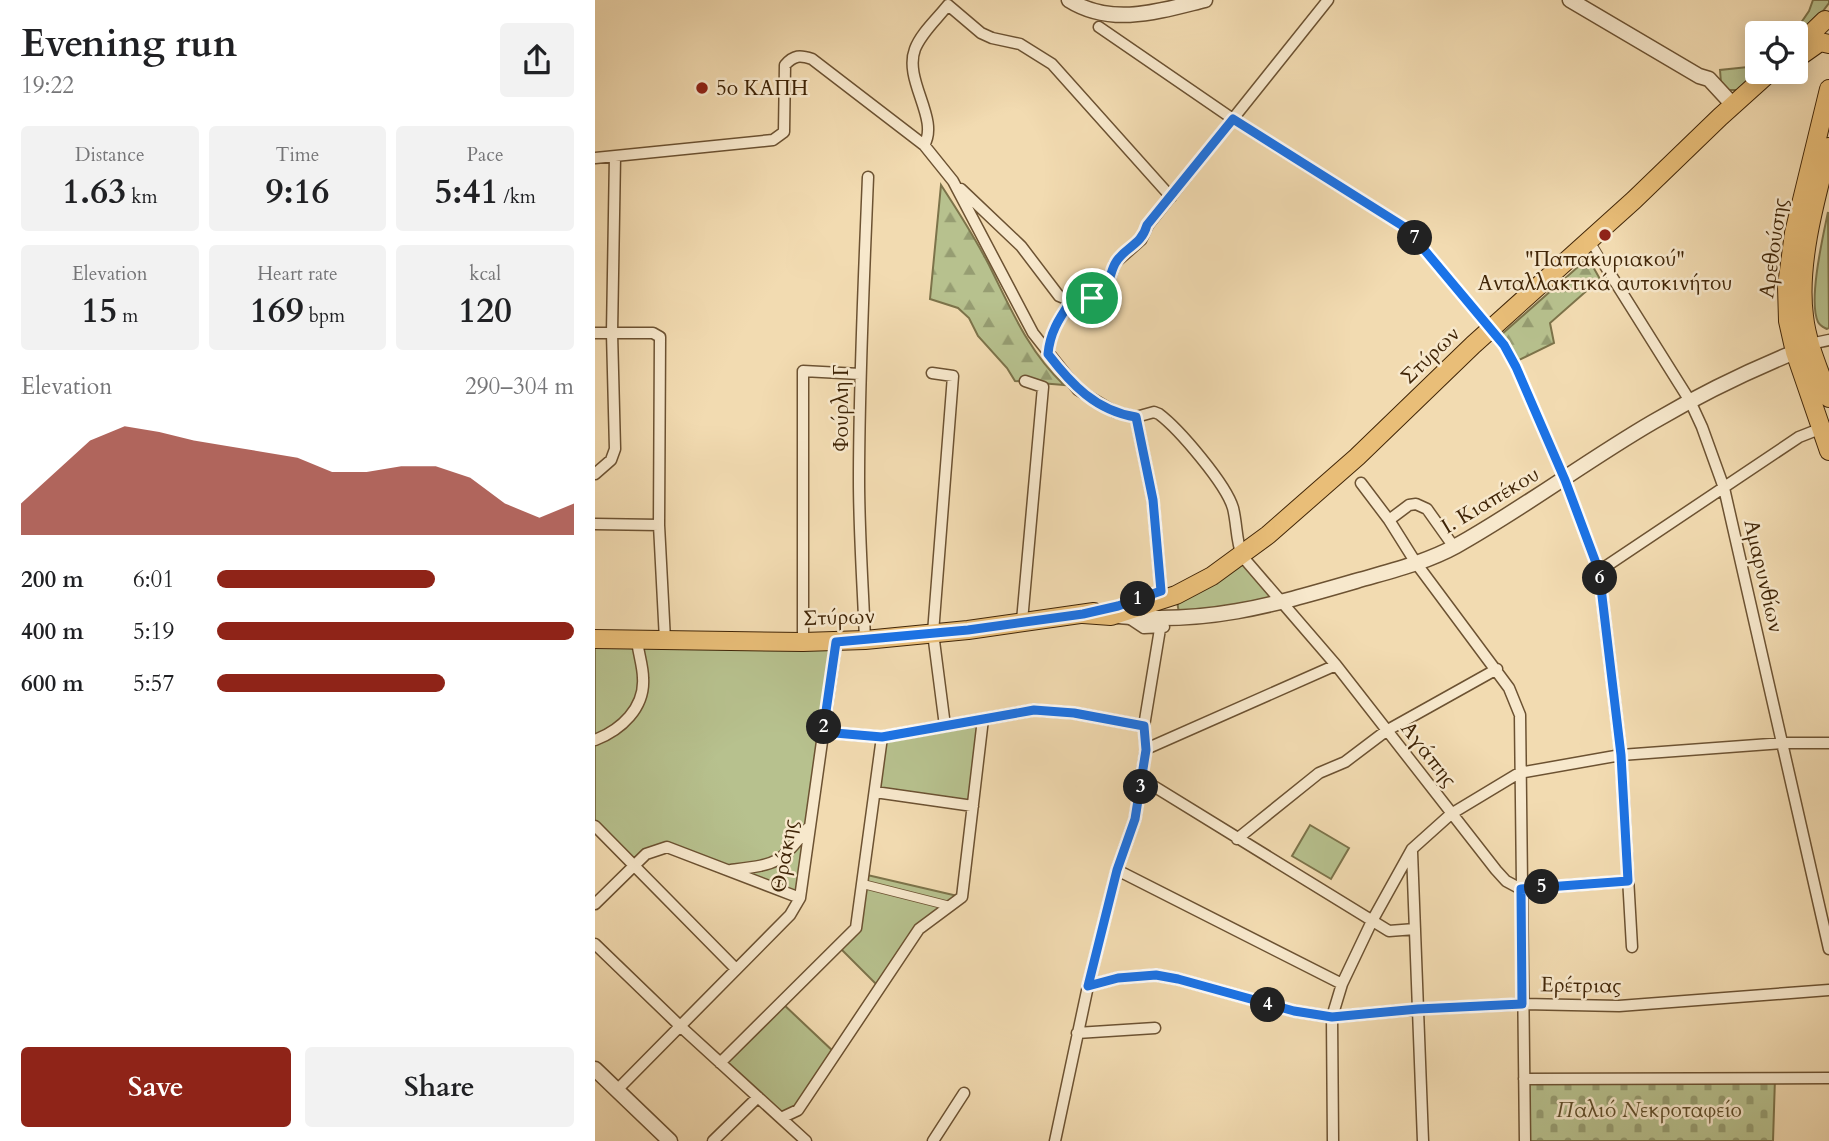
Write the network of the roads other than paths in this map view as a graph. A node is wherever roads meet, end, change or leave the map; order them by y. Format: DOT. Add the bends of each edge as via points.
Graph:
graph roads {
  1 [pos="1069,0"];
  2 [pos="1205,0"];
  3 [pos="1328,0"];
  4 [pos="1570,0"];
  5 [pos="1827,15"];
  6 [pos="1099,27"];
  7 [pos="1808,35"];
  8 [pos="1829,42"];
  9 [pos="1808,50"];
  10 [pos="1757,84"];
  11 [pos="1770,84"];
  12 [pos="1829,89"];
  13 [pos="1730,108"];
  14 [pos="1233,119"];
  15 [pos="924,145"];
  16 [pos="1829,147"];
  17 [pos="1684,154"];
  18 [pos="615,156"];
  19 [pos="595,158"];
  20 [pos="868,177"];
  21 [pos="953,181"];
  22 [pos="1171,197"];
  23 [pos="1590,241"];
  24 [pos="1604,264"];
  25 [pos="1071,301"];
  26 [pos="1490,328"];
  27 [pos="595,333"];
  28 [pos="612,333"];
  29 [pos="1829,340"];
  30 [pos="1803,348"];
  31 [pos="1048,354"];
  32 [pos="932,373"];
  33 [pos="860,374"];
  34 [pos="1025,381"];
  35 [pos="1829,398"];
  36 [pos="1690,401"];
  37 [pos="1136,417"];
  38 [pos="1822,428"];
  39 [pos="1829,451"];
  40 [pos="595,474"];
  41 [pos="1565,480"];
  42 [pos="1361,484"];
  43 [pos="1724,488"];
  44 [pos="1389,520"];
  45 [pos="595,524"];
  46 [pos="659,525"];
  47 [pos="1454,547"];
  48 [pos="1242,556"];
  49 [pos="1416,564"];
  50 [pos="1599,571"];
  51 [pos="1201,582"];
  52 [pos="1161,591"];
  53 [pos="1281,602"];
  54 [pos="1083,614"];
  55 [pos="1120,617"];
  56 [pos="1180,620"];
  57 [pos="1023,621"];
  58 [pos="1160,629"];
  59 [pos="933,633"];
  60 [pos="595,639"];
  61 [pos="636,640"];
  62 [pos="664,640"];
  63 [pos="865,640"];
  64 [pos="803,642"];
  65 [pos="836,642"];
  66 [pos="1336,665"];
  67 [pos="1497,670"];
  68 [pos="983,719"];
  69 [pos="945,726"];
  70 [pos="1144,726"];
  71 [pos="1386,731"];
  72 [pos="823,732"];
  73 [pos="882,737"];
  74 [pos="595,740"];
  75 [pos="1782,743"];
  76 [pos="1829,743"];
  77 [pos="1146,750"];
  78 [pos="1621,755"];
  79 [pos="1519,773"];
  80 [pos="1142,779"];
  81 [pos="875,792"];
  82 [pos="973,806"];
  83 [pos="1451,814"];
  84 [pos="595,826"];
  85 [pos="809,826"];
  86 [pos="1237,839"];
  87 [pos="1412,849"];
  88 [pos="634,865"];
  89 [pos="1117,870"];
  90 [pos="729,871"];
  91 [pos="1628,881"];
  92 [pos="863,884"];
  93 [pos="1521,889"];
  94 [pos="800,898"];
  95 [pos="595,904"];
  96 [pos="950,906"];
  97 [pos="1372,921"];
  98 [pos="1415,929"];
  99 [pos="595,944"];
  100 [pos="1632,947"];
  101 [pos="1829,948"];
  102 [pos="736,969"];
  103 [pos="1342,984"];
  104 [pos="1088,986"];
  105 [pos="1829,990"];
  106 [pos="1522,1004"];
  107 [pos="1418,1009"];
  108 [pos="1332,1017"];
  109 [pos="680,1026"];
  110 [pos="1155,1028"];
  111 [pos="1077,1033"];
  112 [pos="720,1063"];
  113 [pos="595,1069"];
  114 [pos="1829,1078"];
  115 [pos="1524,1079"];
  116 [pos="617,1090"];
  117 [pos="964,1093"];
  118 [pos="758,1097"];
  119 [pos="781,1118"];
  120 [pos="670,1141"];
  121 [pos="713,1141"];
  122 [pos="806,1141"];
  123 [pos="933,1141"];
  124 [pos="1055,1141"];
  125 [pos="1333,1141"];
  126 [pos="1423,1141"];
  127 [pos="1525,1141"];
  1 -- 2 [label="street" via="1118,16"];
  3 -- 14 [label="street"];
  4 -- 13 [label="street" via="1709,79"];
  5 -- 7 [label="main road"];
  5 -- 8 [label="main road"];
  6 -- 14 [label="street"];
  8 -- 9 [label="main road"];
  10 -- 13 [label="main road, Στύρων"];
  11 -- 17 [label="main road, Στύρων"];
  12 -- 30 [label="main road, Αρεθούσης" via="1794,233 1787,286 1788,321"];
  13 -- 17 [label="main road, Στύρων"];
  14 -- 22 [label="street"];
  14 -- 26 [label="street" via="1406,228"];
  15 -- 18 [label="street" via="800,55 785,65 785,132 773,140"];
  15 -- 21 [label="street"];
  15 -- 22 [label="street" via="929,138 928,125 914,77 913,52 948,5 981,33 1042,55"];
  16 -- 30 [label="main road, Αρεθούσης" via="1809,232"];
  17 -- 23 [label="main road, Στύρων"];
  18 -- 19 [label="street"];
  18 -- 28 [label="street"];
  20 -- 33 [label="street, Φούρλη Γ"];
  21 -- 25 [label="street" via="1021,246 1059,296"];
  21 -- 31 [label="street"];
  22 -- 25 [label="street" via="1147,225 1141,240 1115,263 1100,293"];
  23 -- 24 [label="street, Αμαρυνθίων"];
  23 -- 26 [label="main road, Στύρων"];
  24 -- 36 [label="street, Αμαρυνθίων"];
  25 -- 31 [label="street" via="1052,330"];
  26 -- 41 [label="street" via="1516,367"];
  26 -- 48 [label="main road, Στύρων" via="1357,457"];
  27 -- 28 [label="street"];
  28 -- 40 [label="street" via="615,449 611,460"];
  28 -- 46 [label="street" via="660,337"];
  29 -- 30 [label="street"];
  30 -- 35 [label="main road, Αρεθούσης"];
  30 -- 36 [label="street, Ι. Κιαπέκου"];
  30 -- 38 [label="main road, Αρεθούσης"];
  31 -- 37 [label="street" via="1078,390 1108,409"];
  32 -- 59 [label="street" via="953,376"];
  33 -- 63 [label="street, Φούρλη Γ"];
  33 -- 64 [label="street" via="803,371"];
  34 -- 57 [label="street" via="1043,387"];
  36 -- 41 [label="street, Ι. Κιαπέκου"];
  36 -- 43 [label="street, Αμαρυνθίων"];
  37 -- 48 [label="street" via="1159,414 1216,476 1232,506"];
  37 -- 52 [label="street" via="1153,500"];
  38 -- 39 [label="main road, Αρεθούσης"];
  38 -- 43 [label="street" via="1799,437"];
  41 -- 47 [label="street, Ι. Κιαπέκου"];
  41 -- 50 [label="street"];
  42 -- 44 [label="street"];
  43 -- 50 [label="street"];
  43 -- 75 [label="street, Αμαρυνθίων"];
  44 -- 47 [label="street" via="1409,505 1423,506"];
  44 -- 49 [label="street"];
  45 -- 46 [label="street"];
  46 -- 62 [label="street"];
  47 -- 49 [label="street, Ι. Κιαπέκου"];
  48 -- 51 [label="main road, Στύρων"];
  48 -- 53 [label="street, Αγάπης"];
  49 -- 53 [label="street, Ι. Κιαπέκου"];
  49 -- 67 [label="street"];
  50 -- 78 [label="street"];
  51 -- 52 [label="main road, Στύρων"];
  51 -- 55 [label="main road, Στύρων"];
  52 -- 54 [label="main road, Στύρων"];
  53 -- 56 [label="street, Ι. Κιαπέκου"];
  53 -- 66 [label="street, Αγάπης"];
  54 -- 55 [label="main road, Στύρων"];
  54 -- 57 [label="main road, Στύρων"];
  55 -- 56 [label="street, Ι. Κιαπέκου"];
  55 -- 58 [label="street" via="1144,628"];
  56 -- 58 [label="street, Ι. Κιαπέκου"];
  57 -- 59 [label="main road, Στύρων"];
  58 -- 70 [label="street"];
  59 -- 63 [label="main road, Στύρων"];
  59 -- 69 [label="street"];
  60 -- 61 [label="main road, Στύρων"];
  61 -- 62 [label="main road, Στύρων"];
  61 -- 74 [label="street" via="642,695 637,707 615,729"];
  62 -- 64 [label="main road, Στύρων"];
  63 -- 65 [label="main road, Στύρων"];
  64 -- 65 [label="main road, Στύρων"];
  65 -- 72 [label="street, Θράκης"];
  66 -- 71 [label="street, Αγάπης"];
  66 -- 77 [label="street"];
  67 -- 71 [label="street"];
  67 -- 79 [label="street" via="1520,715"];
  68 -- 69 [label="street"];
  68 -- 70 [label="street" via="1034,710"];
  68 -- 82 [label="street"];
  69 -- 73 [label="street"];
  70 -- 77 [label="street"];
  71 -- 83 [label="street, Αγάπης"];
  71 -- 86 [label="street" via="1345,762 1319,773"];
  72 -- 73 [label="street"];
  72 -- 85 [label="street, Θράκης"];
  73 -- 81 [label="street"];
  75 -- 76 [label="street"];
  75 -- 78 [label="street"];
  75 -- 101 [label="street, Αμαρυνθίων"];
  77 -- 80 [label="street"];
  78 -- 79 [label="street"];
  78 -- 91 [label="street"];
  79 -- 83 [label="street"];
  79 -- 93 [label="street"];
  80 -- 86 [label="street"];
  80 -- 89 [label="street" via="1135,819"];
  81 -- 82 [label="street"];
  81 -- 92 [label="street"];
  82 -- 96 [label="street" via="962,897"];
  83 -- 87 [label="street"];
  83 -- 93 [label="street, Αγάπης" via="1506,881"];
  84 -- 88 [label="street"];
  85 -- 90 [label="street" via="779,861"];
  85 -- 94 [label="street, Θράκης"];
  86 -- 97 [label="street"];
  87 -- 97 [label="street"];
  87 -- 98 [label="street"];
  88 -- 90 [label="street" via="646,854 667,847"];
  88 -- 95 [label="street"];
  88 -- 102 [label="street"];
  89 -- 103 [label="street"];
  89 -- 104 [label="street"];
  90 -- 94 [label="street"];
  91 -- 93 [label="street"];
  91 -- 100 [label="street"];
  92 -- 96 [label="street"];
  92 -- 112 [label="street" via="856,928"];
  93 -- 106 [label="street"];
  94 -- 102 [label="street, Θράκης" via="790,915"];
  96 -- 119 [label="street" via="919,929 798,1110"];
  97 -- 98 [label="street" via="1389,931"];
  97 -- 103 [label="street"];
  98 -- 107 [label="street"];
  99 -- 109 [label="street"];
  102 -- 109 [label="street, Θράκης"];
  103 -- 108 [label="street"];
  104 -- 108 [label="street, Ερέτριας" via="1156,975"];
  104 -- 111 [label="street"];
  105 -- 106 [label="street, Ερέτριας" via="1619,1006"];
  106 -- 107 [label="street, Ερέτριας"];
  106 -- 115 [label="street"];
  107 -- 108 [label="street, Ερέτριας"];
  107 -- 126 [label="street"];
  108 -- 125 [label="street"];
  109 -- 112 [label="street"];
  109 -- 116 [label="street, Θράκης"];
  110 -- 111 [label="street"];
  111 -- 124 [label="street"];
  112 -- 118 [label="street"];
  113 -- 116 [label="street"];
  114 -- 115 [label="street"];
  115 -- 127 [label="street"];
  116 -- 120 [label="street"];
  117 -- 123 [label="street"];
  118 -- 119 [label="street"];
  118 -- 121 [label="street"];
  119 -- 122 [label="street"];
}
